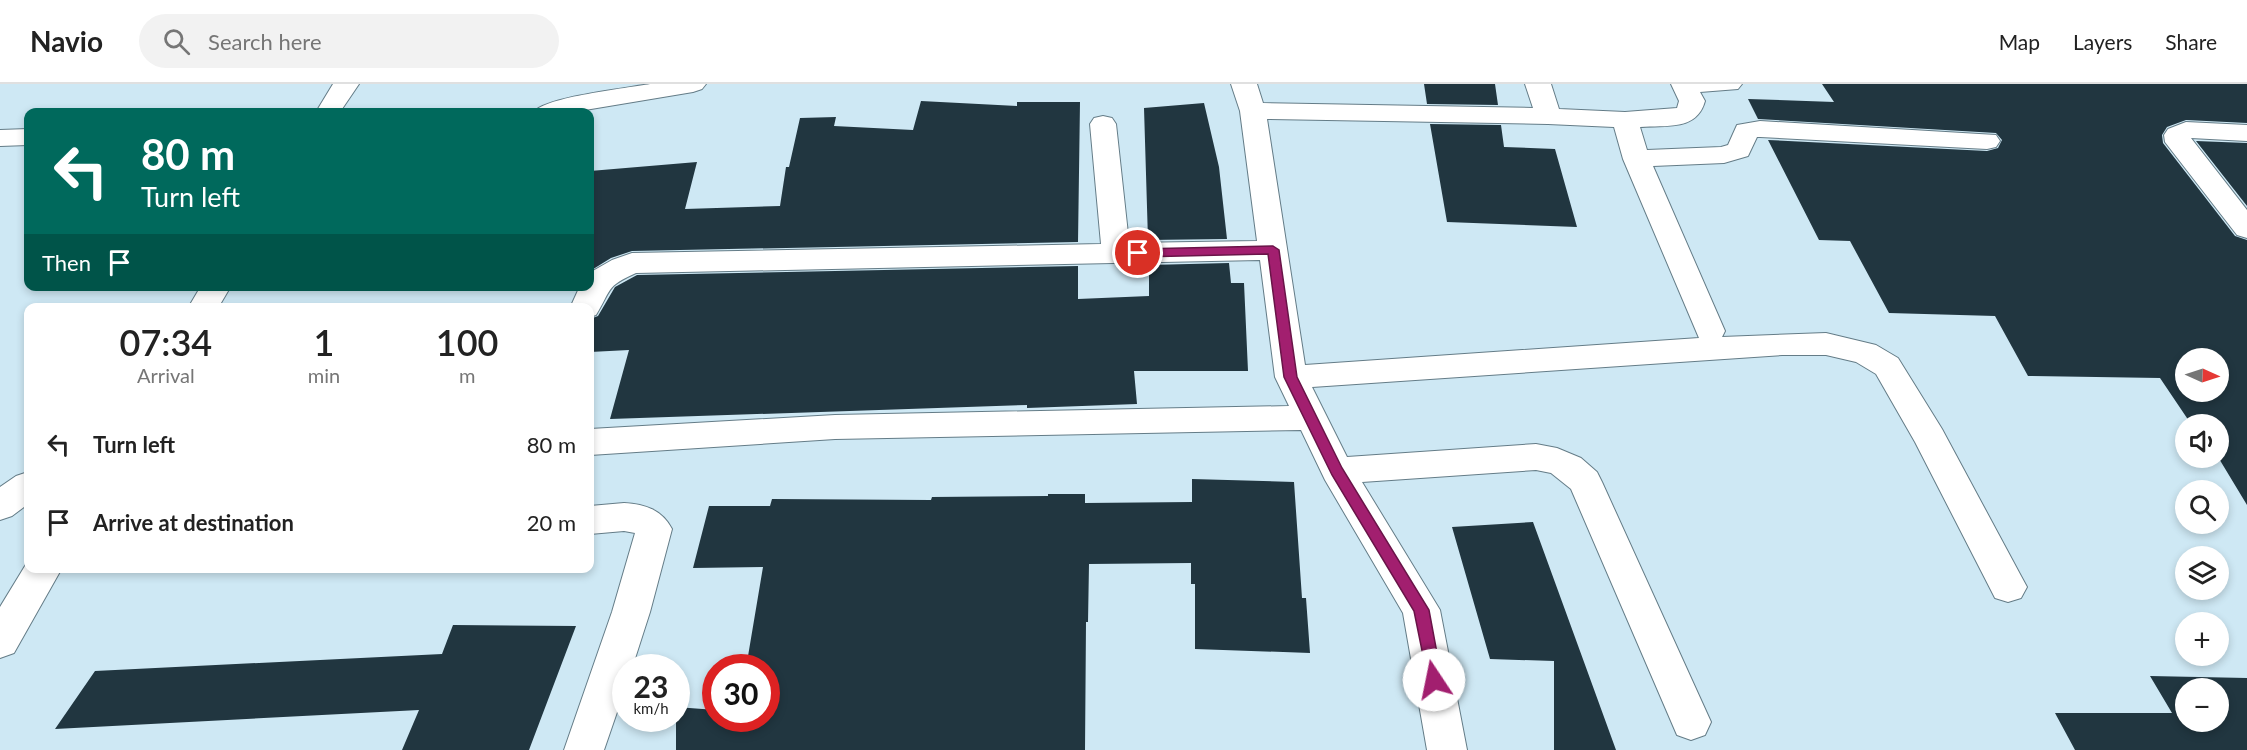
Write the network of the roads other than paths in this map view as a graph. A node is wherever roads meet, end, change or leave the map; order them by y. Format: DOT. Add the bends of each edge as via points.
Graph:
graph roads {
  1 [pos="346,84"];
  2 [pos="693,84"];
  3 [pos="1538,84"];
  4 [pos="1684,84"];
  5 [pos="1729,84"];
  6 [pos="1249,97"];
  7 [pos="331,108"];
  8 [pos="558,108"];
  9 [pos="1548,116"];
  10 [pos="1625,120"];
  11 [pos="1103,124"];
  12 [pos="2247,133"];
  13 [pos="24,137"];
  14 [pos="0,138"];
  15 [pos="1987,141"];
  16 [pos="1636,159"];
  17 [pos="2247,229"];
  18 [pos="1273,250"];
  19 [pos="1116,253"];
  20 [pos="594,285"];
  21 [pos="1710,331"];
  22 [pos="1291,377"];
  23 [pos="1311,418"];
  24 [pos="594,442"];
  25 [pos="1337,471"];
  26 [pos="24,489"];
  27 [pos="0,506"];
  28 [pos="594,520"];
  29 [pos="41,573"];
  30 [pos="2008,587"];
  31 [pos="0,641"];
  32 [pos="1691,722"];
  33 [pos="584,750"];
  34 [pos="1447,750"];
  1 -- 7 [label="street"];
  2 -- 8 [label="street"];
  3 -- 9 [label="street"];
  4 -- 5 [label="street"];
  4 -- 10 [label="street" via="1692,101 1689,112 1682,116"];
  6 -- 9 [label="street"];
  6 -- 18 [label="street"];
  9 -- 10 [label="street"];
  10 -- 16 [label="street"];
  11 -- 19 [label="street"];
  12 -- 17 [label="street" via="2186,130 2177,135 2178,142"];
  13 -- 14 [label="street"];
  15 -- 16 [label="street" via="1760,129 1746,131 1739,150 1724,155"];
  16 -- 21 [label="street"];
  18 -- 19 [label="street"];
  18 -- 22 [label="street"];
  19 -- 20 [label="street" via="632,263"];
  22 -- 23 [label="street"];
  22 -- 30 [label="street" via="1782,344 1826,344 1865,353 1887,366 1930,438"];
  23 -- 24 [label="street" via="835,427"];
  23 -- 25 [label="street"];
  25 -- 32 [label="street" via="1536,456 1553,458 1577,471"];
  25 -- 34 [label="street" via="1421,610"];
  26 -- 27 [label="street"];
  28 -- 33 [label="street" via="634,517 645,520 654,529 631,612"];
  29 -- 31 [label="street"];
}
